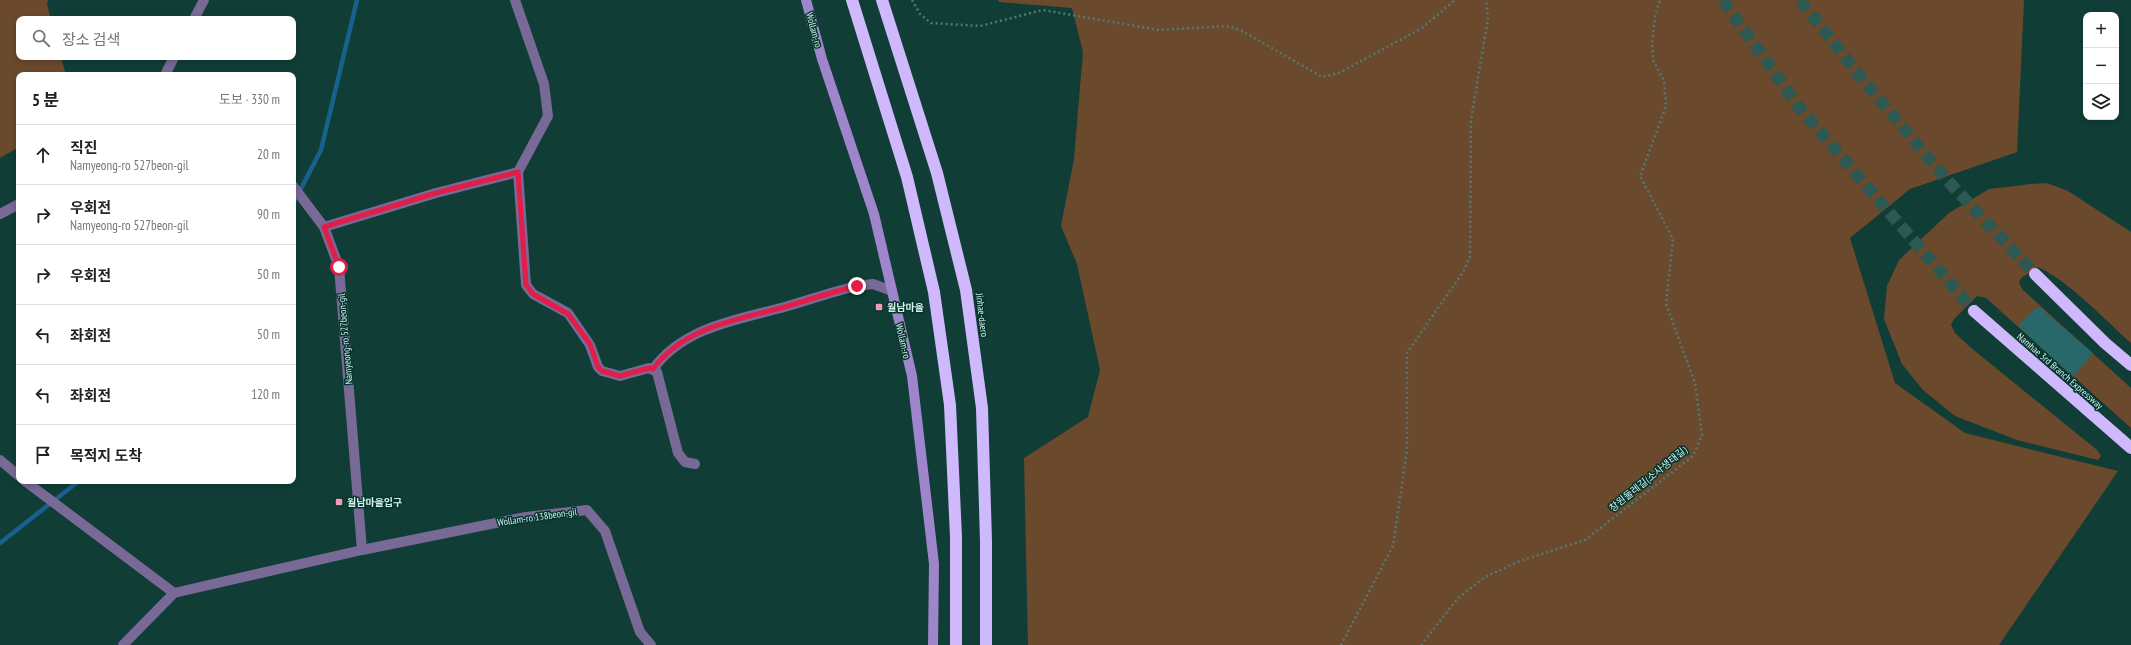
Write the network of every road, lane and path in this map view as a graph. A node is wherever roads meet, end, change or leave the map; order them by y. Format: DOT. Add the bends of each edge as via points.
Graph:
graph roads {
  1 [pos="204,0"];
  2 [pos="515,0"];
  3 [pos="806,0"];
  4 [pos="852,0"];
  5 [pos="882,0"];
  6 [pos="912,0"];
  7 [pos="1455,0"];
  8 [pos="1486,0"];
  9 [pos="1660,0"];
  10 [pos="196,16"];
  11 [pos="172,60"];
  12 [pos="166,72"];
  13 [pos="518,172"];
  14 [pos="296,189"];
  15 [pos="16,206"];
  16 [pos="0,214"];
  17 [pos="324,227"];
  18 [pos="2035,274"];
  19 [pos="892,291"];
  20 [pos="1974,311"];
  21 [pos="2131,365"];
  22 [pos="653,369"];
  23 [pos="2131,448"];
  24 [pos="0,460"];
  25 [pos="695,464"];
  26 [pos="16,473"];
  27 [pos="29,484"];
  28 [pos="362,550"];
  29 [pos="174,593"];
  30 [pos="123,645"];
  31 [pos="651,645"];
  32 [pos="933,645"];
  33 [pos="956,645"];
  34 [pos="986,645"];
  35 [pos="1341,645"];
  36 [pos="1421,645"];
  1 -- 10 [label="street"];
  2 -- 13 [label="street" via="544,84 548,116"];
  3 -- 19 [label="main road, Wollam-ro" via="822,59 874,214"];
  4 -- 33 [label="highway" via="907,177 934,292 950,405 956,537"];
  5 -- 34 [label="highway, Jinhae-daero" via="937,173 966,290 982,408"];
  6 -- 7 [label="path" via="920,14 931,24 980,26 1043,10 1159,30 1229,26 1322,77 1339,73 1422,28"];
  8 -- 35 [label="path" via="1488,18 1471,120 1470,257 1463,272 1407,353 1407,450 1393,546"];
  9 -- 36 [label="path, 창원둘레길(소사생태길)" via="1652,43 1654,60 1664,81 1666,106 1640,176 1673,239 1666,304 1695,383 1702,435 1693,456 1585,540 1520,560 1485,577 1458,598"];
  11 -- 12 [label="street"];
  13 -- 17 [label="street" via="436,193"];
  13 -- 22 [label="street" via="524,272 529,290 568,314 590,344 598,367 602,371 620,376"];
  14 -- 17 [label="street, Namyeong-ro 527beon-gil"];
  15 -- 16 [label="street"];
  17 -- 28 [label="street, Namyeong-ro 527beon-gil" via="339,267"];
  18 -- 21 [label="highway"];
  19 -- 22 [label="street" via="873,284 857,286 723,322 693,335 661,358"];
  19 -- 32 [label="main road, Wollam-ro" via="912,376 934,564"];
  20 -- 23 [label="highway, Namhae 3rd Branch Expressway"];
  22 -- 25 [label="street" via="657,372 664,393 667,415 678,453 685,462"];
  24 -- 26 [label="street"];
  27 -- 29 [label="street"];
  28 -- 29 [label="street"];
  28 -- 31 [label="street, Wollam-ro 138beon-gil" via="526,516 587,510 605,531 640,632"];
  29 -- 30 [label="street"];
}
